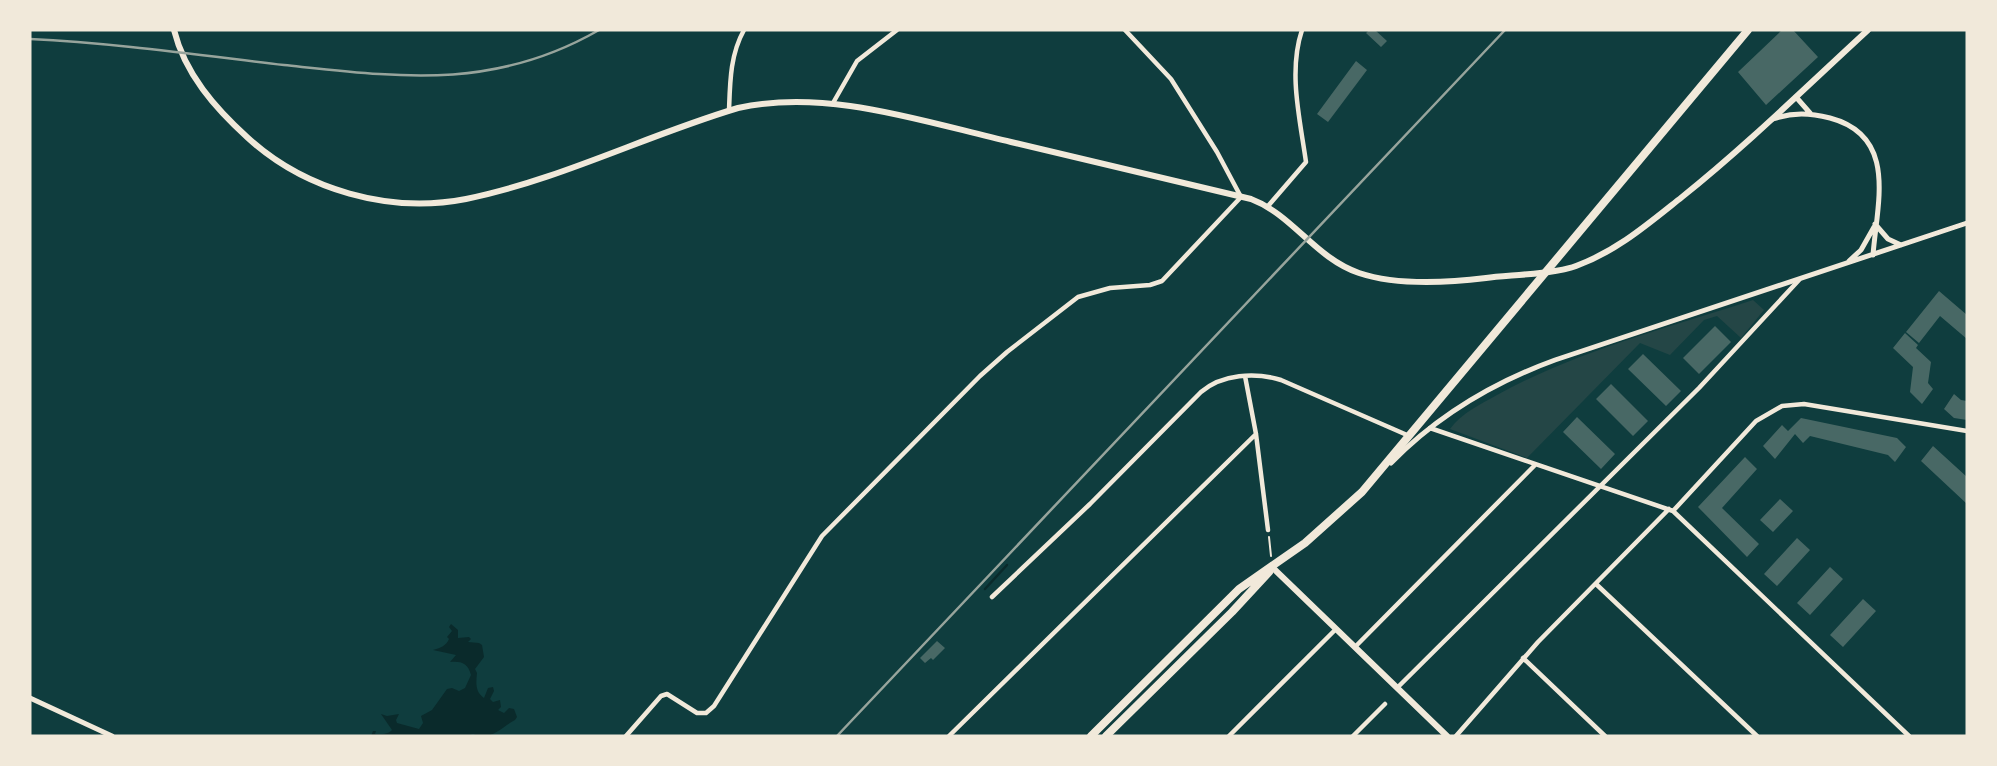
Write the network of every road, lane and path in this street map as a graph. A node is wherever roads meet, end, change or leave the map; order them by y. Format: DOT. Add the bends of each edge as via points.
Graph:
graph roads {
  1 [pos="174,30"];
  2 [pos="744,30"];
  3 [pos="897,30"];
  4 [pos="1125,30"];
  5 [pos="1302,30"];
  6 [pos="1748,30"];
  7 [pos="1868,30"];
  8 [pos="1796,97"];
  9 [pos="833,103"];
  10 [pos="729,111"];
  11 [pos="1810,113"];
  12 [pos="1770,120"];
  13 [pos="1241,197"];
  14 [pos="1268,206"];
  15 [pos="1967,223"];
  16 [pos="1875,225"];
  17 [pos="1901,245"];
  18 [pos="1873,255"];
  19 [pos="1845,264"];
  20 [pos="1800,279"];
  21 [pos="1245,376"];
  22 [pos="1429,428"];
  23 [pos="1967,431"];
  24 [pos="1256,434"];
  25 [pos="1408,435"];
  26 [pos="1535,464"];
  27 [pos="1598,486"];
  28 [pos="1362,492"];
  29 [pos="1671,510"];
  30 [pos="1268,530"];
  31 [pos="1273,568"];
  32 [pos="1596,584"];
  33 [pos="992,597"];
  34 [pos="1336,629"];
  35 [pos="1355,648"];
  36 [pos="1523,658"];
  37 [pos="1397,688"];
  38 [pos="30,698"];
  39 [pos="1385,704"];
  40 [pos="112,736"];
  41 [pos="626,736"];
  42 [pos="949,736"];
  43 [pos="1091,736"];
  44 [pos="1106,736"];
  45 [pos="1229,736"];
  46 [pos="1353,736"];
  47 [pos="1447,736"];
  48 [pos="1456,736"];
  49 [pos="1605,736"];
  50 [pos="1757,736"];
  51 [pos="1909,736"];
  1 -- 10 [label="main road" via="192,75 224,115 261,150 306,178 362,197 403,203 465,199 525,183"];
  2 -- 10 [label="street" via="730,74"];
  3 -- 9 [label="street" via="857,61"];
  4 -- 13 [label="street" via="1171,79"];
  5 -- 14 [label="street" via="1297,45 1296,92 1306,162"];
  6 -- 25 [label="highway"];
  7 -- 8 [label="main road"];
  8 -- 11 [label="street"];
  8 -- 12 [label="main road"];
  9 -- 10 [label="main road" via="785,100"];
  9 -- 13 [label="main road"];
  11 -- 12 [label="street"];
  11 -- 16 [label="street" via="1853,126 1870,144 1880,181"];
  12 -- 14 [label="main road" via="1624,243 1573,267 1462,281 1381,279 1330,259"];
  13 -- 14 [label="main road"];
  13 -- 41 [label="street" via="1162,281 1078,297 1007,352 822,536 714,706 697,713 667,694 661,696"];
  15 -- 17 [label="street"];
  16 -- 17 [label="street"];
  16 -- 18 [label="street"];
  16 -- 19 [label="street" via="1861,250"];
  17 -- 18 [label="street"];
  18 -- 19 [label="street"];
  19 -- 20 [label="street"];
  20 -- 22 [label="street" via="1534,368 1476,395"];
  20 -- 27 [label="street" via="1726,361"];
  21 -- 24 [label="street"];
  21 -- 25 [label="street" via="1281,380"];
  21 -- 33 [label="street" via="1221,379 1200,392"];
  22 -- 26 [label="street"];
  22 -- 28 [label="street"];
  23 -- 29 [label="street" via="1804,404 1782,405 1756,421"];
  24 -- 30 [label="street"];
  24 -- 42 [label="street"];
  25 -- 28 [label="highway"];
  26 -- 27 [label="street"];
  26 -- 35 [label="street"];
  27 -- 29 [label="street"];
  27 -- 37 [label="street"];
  28 -- 31 [label="highway"];
  29 -- 32 [label="street"];
  29 -- 51 [label="street"];
  30 -- 31 [label="path"];
  31 -- 34 [label="main road"];
  31 -- 43 [label="highway" via="1239,589"];
  31 -- 44 [label="highway"];
  32 -- 36 [label="street"];
  32 -- 50 [label="street"];
  34 -- 35 [label="main road"];
  34 -- 45 [label="street"];
  35 -- 37 [label="main road"];
  36 -- 48 [label="street"];
  36 -- 49 [label="street"];
  37 -- 47 [label="main road"];
  38 -- 40 [label="street"];
  39 -- 46 [label="street"];
}
